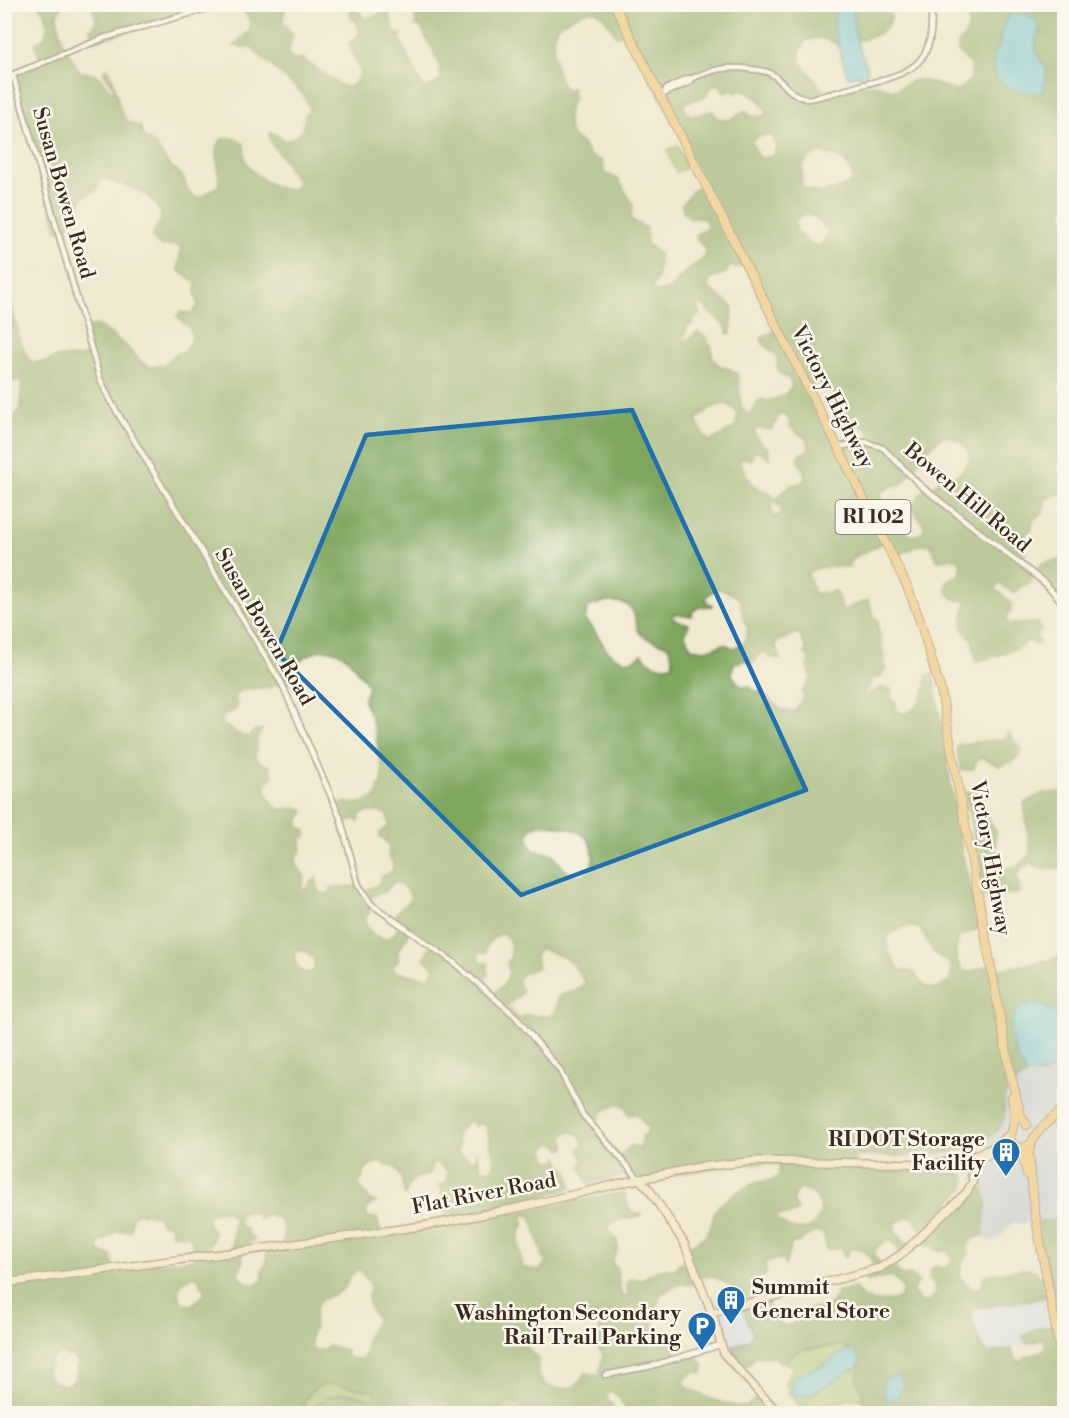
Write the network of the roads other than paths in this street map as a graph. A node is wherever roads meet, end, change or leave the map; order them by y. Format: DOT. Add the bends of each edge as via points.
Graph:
graph roads {
  1 [pos="223,4"];
  2 [pos="614,4"];
  3 [pos="931,4"];
  4 [pos="13,75"];
  5 [pos="4,78"];
  6 [pos="663,94"];
  7 [pos="838,447"];
  8 [pos="1065,604"];
  9 [pos="1010,1072"];
  10 [pos="1065,1107"];
  11 [pos="1028,1126"];
  12 [pos="1011,1131"];
  13 [pos="1034,1136"];
  14 [pos="1029,1145"];
  15 [pos="1016,1146"];
  16 [pos="970,1158"];
  17 [pos="639,1179"];
  18 [pos="1033,1199"];
  19 [pos="4,1283"];
  20 [pos="712,1313"];
  21 [pos="720,1345"];
  22 [pos="1065,1374"];
  23 [pos="605,1376"];
  24 [pos="779,1413"];
  1 -- 4 [label="street" via="104,38"];
  2 -- 6 [label="main road, Victory Highway / RI 102"];
  3 -- 6 [label="street" via="928,47 914,66 898,76 807,99 796,96 764,71 722,67"];
  4 -- 5 [label="street"];
  4 -- 17 [label="street, Susan Bowen Road" via="100,379 282,684 340,817 361,891 371,904 452,961 515,1016 559,1069 583,1115"];
  6 -- 7 [label="main road, Victory Highway / RI 102"];
  7 -- 8 [label="street, Bowen Hill Road" via="861,442 883,448 917,483 1046,584"];
  7 -- 9 [label="main road, Victory Highway / RI 102" via="908,588 935,668"];
  9 -- 11 [label="main road, Victory Highway / RI 102" via="1021,1116"];
  9 -- 12 [label="main road, Victory Highway / RI 102" via="1014,1118"];
  10 -- 11 [label="main road" via="1037,1125"];
  10 -- 13 [label="main road"];
  11 -- 12 [label="main road" via="1019,1124"];
  11 -- 13 [label="main road"];
  12 -- 15 [label="main road"];
  12 -- 16 [label="main road, Flat River Road" via="990,1150"];
  13 -- 14 [label="main road"];
  14 -- 15 [label="main road"];
  14 -- 18 [label="main road"];
  15 -- 16 [label="main road, Flat River Road"];
  15 -- 18 [label="main road"];
  16 -- 17 [label="main road, Flat River Road" via="918,1164 740,1162"];
  16 -- 20 [label="main road" via="973,1180 967,1192 888,1264"];
  17 -- 19 [label="main road, Flat River Road" via="429,1224"];
  17 -- 20 [label="main road" via="684,1243"];
  18 -- 22 [label="main road"];
  20 -- 21 [label="main road"];
  21 -- 23 [label="street"];
  21 -- 24 [label="main road"];
}
